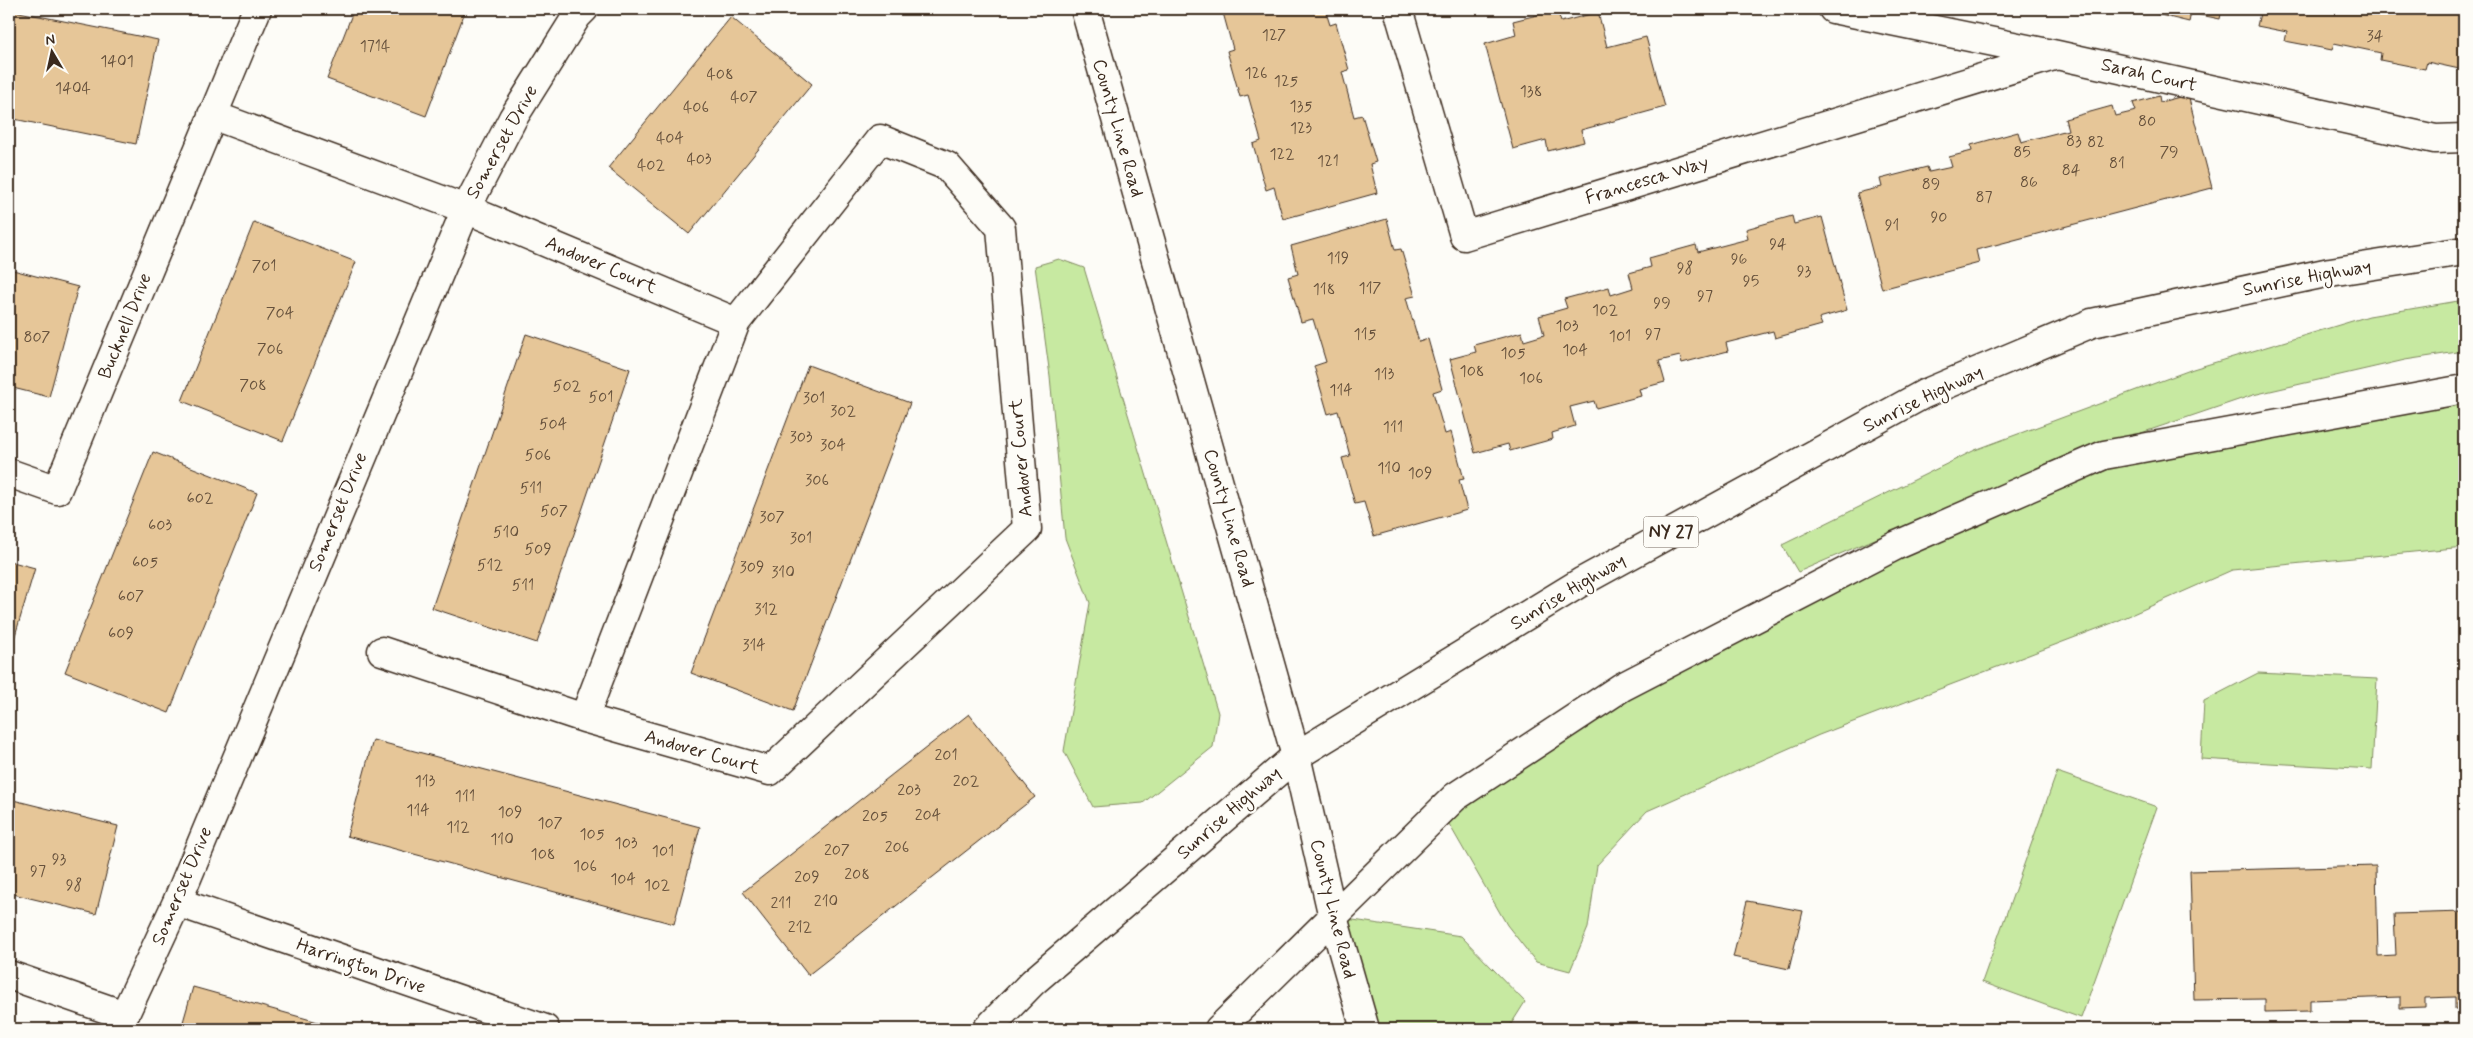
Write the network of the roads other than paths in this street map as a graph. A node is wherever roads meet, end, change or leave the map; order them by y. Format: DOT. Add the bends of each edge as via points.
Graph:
graph roads {
  1 [pos="255,9"];
  2 [pos="584,9"];
  3 [pos="1085,9"];
  4 [pos="1398,9"];
  5 [pos="1833,9"];
  6 [pos="2058,55"];
  7 [pos="212,115"];
  8 [pos="2464,138"];
  9 [pos="466,208"];
  10 [pos="2464,250"];
  11 [pos="736,322"];
  12 [pos="2464,389"];
  13 [pos="9,473"];
  14 [pos="382,651"];
  15 [pos="584,718"];
  16 [pos="1296,756"];
  17 [pos="177,902"];
  18 [pos="1333,917"];
  19 [pos="9,976"];
  20 [pos="121,1022"];
  21 [pos="545,1029"];
  22 [pos="987,1029"];
  23 [pos="1219,1029"];
  24 [pos="1365,1029"];
  1 -- 7 [label="main road, Bucknell Drive"];
  2 -- 9 [label="main road, Somerset Drive" via="513,118"];
  3 -- 16 [label="main road, County Line Road"];
  4 -- 6 [label="main road, Francesca Way" via="1464,236"];
  5 -- 6 [label="main road, Sarah Court"];
  6 -- 8 [label="main road, Sarah Court" via="2435,139"];
  7 -- 9 [label="main road"];
  7 -- 13 [label="main road, Bucknell Drive" via="57,490"];
  9 -- 11 [label="main road, Andover Court"];
  9 -- 17 [label="main road, Somerset Drive"];
  10 -- 16 [label="main road, Sunrise Highway / NY 27" via="2330,272 2092,323 1924,394 1583,582"];
  11 -- 15 [label="main road, Andover Court"];
  11 -- 15 [label="main road, Andover Court" via="880,140 947,166 1001,228 1027,529 770,771"];
  12 -- 18 [label="main road" via="2104,455 1895,546 1622,687 1455,797"];
  14 -- 15 [label="main road, Andover Court"];
  16 -- 18 [label="main road, County Line Road"];
  16 -- 22 [label="main road, Sunrise Highway / NY 27" via="1033,982"];
  17 -- 20 [label="main road, Somerset Drive"];
  17 -- 21 [label="main road, Harrington Drive"];
  18 -- 23 [label="main road"];
  18 -- 24 [label="main road, County Line Road"];
  19 -- 20 [label="main road"];
}
